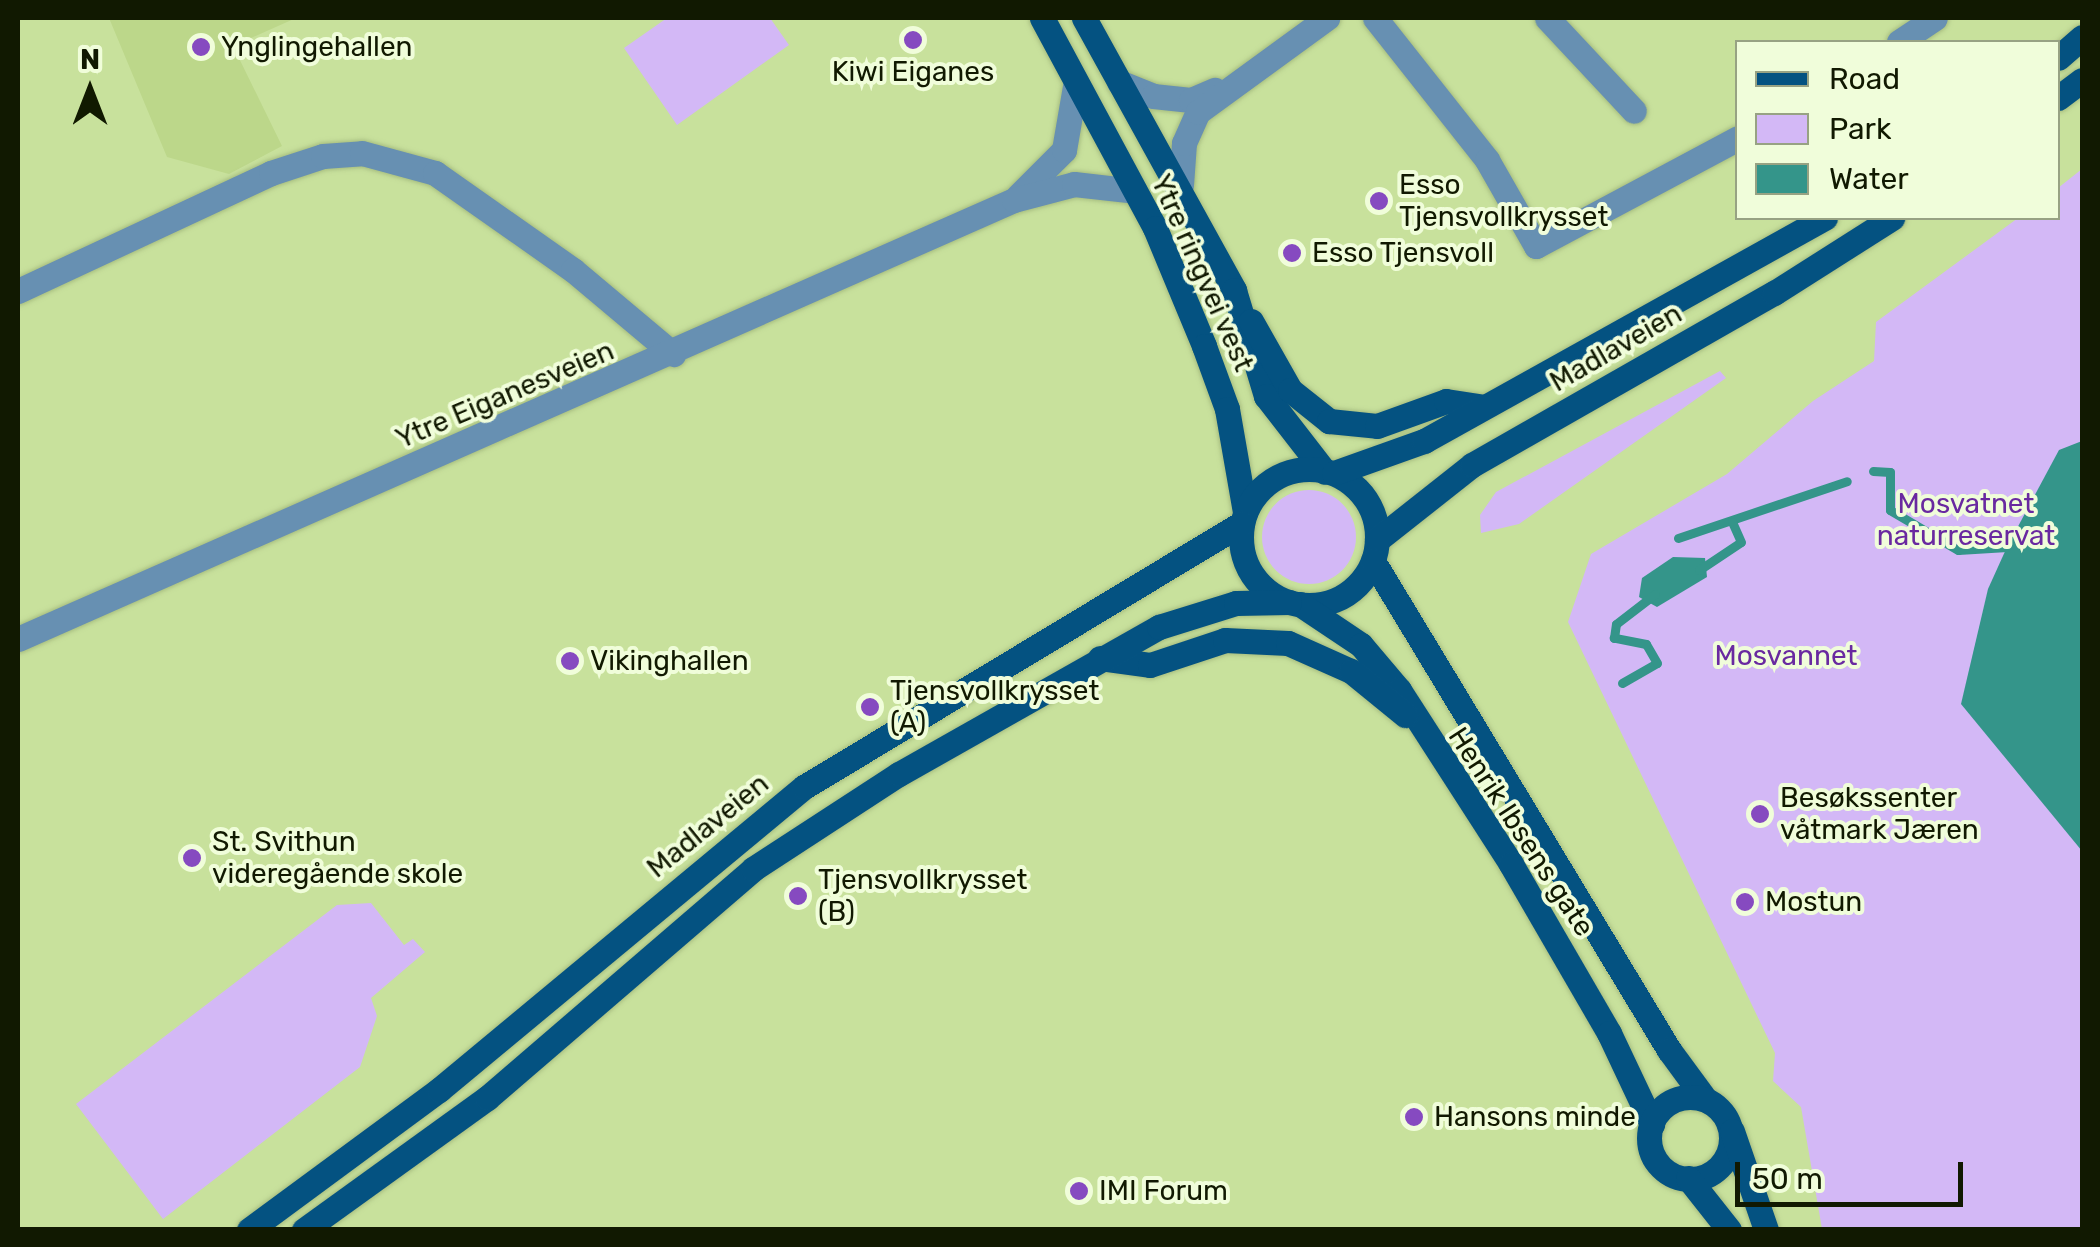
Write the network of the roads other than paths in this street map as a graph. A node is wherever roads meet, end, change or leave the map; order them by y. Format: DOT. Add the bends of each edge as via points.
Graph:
graph roads {
  1 [pos="1042,18"];
  2 [pos="1084,18"];
  3 [pos="1327,18"];
  4 [pos="1375,18"];
  5 [pos="1547,18"];
  6 [pos="1935,18"];
  7 [pos="2082,38"];
  8 [pos="1902,40"];
  9 [pos="2060,56"];
  10 [pos="1238,80"];
  11 [pos="2082,80"];
  12 [pos="1120,82"];
  13 [pos="1075,86"];
  14 [pos="2060,96"];
  15 [pos="1634,112"];
  16 [pos="1735,140"];
  17 [pos="1181,186"];
  18 [pos="1135,191"];
  19 [pos="1014,200"];
  20 [pos="1821,220"];
  21 [pos="1889,220"];
  22 [pos="1234,290"];
  23 [pos="18,291"];
  24 [pos="673,354"];
  25 [pos="1484,407"];
  26 [pos="1330,472"];
  27 [pos="1244,518"];
  28 [pos="1375,550"];
  29 [pos="1295,603"];
  30 [pos="18,639"];
  31 [pos="1100,658"];
  32 [pos="1413,721"];
  33 [pos="1705,1099"];
  34 [pos="1652,1124"];
  35 [pos="1730,1128"];
  36 [pos="1688,1178"];
  37 [pos="249,1230"];
  38 [pos="304,1230"];
  39 [pos="1729,1230"];
  40 [pos="1766,1230"];
  1 -- 13 [label="main road, Ytre ringvei vest"];
  2 -- 12 [label="main road, Ytre ringvei vest"];
  3 -- 10 [label="street"];
  4 -- 16 [label="street" via="1487,160 1536,246"];
  5 -- 15 [label="street"];
  6 -- 8 [label="street"];
  7 -- 9 [label="main road"];
  10 -- 12 [label="street" via="1192,100 1153,96"];
  10 -- 17 [label="street" via="1198,112 1184,144"];
  11 -- 14 [label="main road"];
  12 -- 17 [label="main road, Ytre ringvei vest"];
  13 -- 18 [label="main road, Ytre ringvei vest"];
  13 -- 19 [label="street, Ytre Eiganesveien" via="1064,150"];
  17 -- 22 [label="main road, Ytre ringvei vest"];
  18 -- 19 [label="street, Ytre Eiganesveien" via="1074,184"];
  18 -- 27 [label="main road, Ytre ringvei vest" via="1220,385"];
  19 -- 24 [label="street, Ytre Eiganesveien"];
  20 -- 25 [label="main road, Madlaveien"];
  21 -- 28 [label="main road, Madlaveien" via="1472,465"];
  22 -- 25 [label="main road" via="1290,390 1328,421 1377,426 1446,401"];
  22 -- 26 [label="main road, Ytre ringvei vest" via="1266,396"];
  23 -- 24 [label="street" via="271,173 362,152 434,173 573,270"];
  24 -- 30 [label="street, Ytre Eiganesveien"];
  25 -- 26 [label="main road, Madlaveien" via="1424,441"];
  26 -- 27 [label="main road" via="1288,472 1267,483"];
  26 -- 28 [label="main road" via="1366,500"];
  27 -- 29 [label="main road" via="1244,557 1254,576"];
  27 -- 37 [label="main road, Madlaveien" via="804,787 439,1090"];
  28 -- 29 [label="main road" via="1344,595"];
  28 -- 33 [label="main road, Henrik Ibsens gate" via="1642,1008"];
  29 -- 31 [label="main road" via="1249,601 1184,617"];
  29 -- 32 [label="main road, Henrik Ibsens gate" via="1382,667"];
  31 -- 32 [label="main road" via="1150,665 1226,640 1288,644 1351,671"];
  31 -- 38 [label="main road" via="899,774 753,869 486,1098"];
  32 -- 34 [label="main road, Henrik Ibsens gate" via="1511,864 1609,1032"];
  33 -- 34 [label="main road" via="1679,1098"];
  33 -- 35 [label="main road"];
  34 -- 36 [label="main road" via="1656,1160"];
  35 -- 36 [label="main road" via="1722,1164"];
  35 -- 40 [label="main road"];
  36 -- 39 [label="main road"];
}
